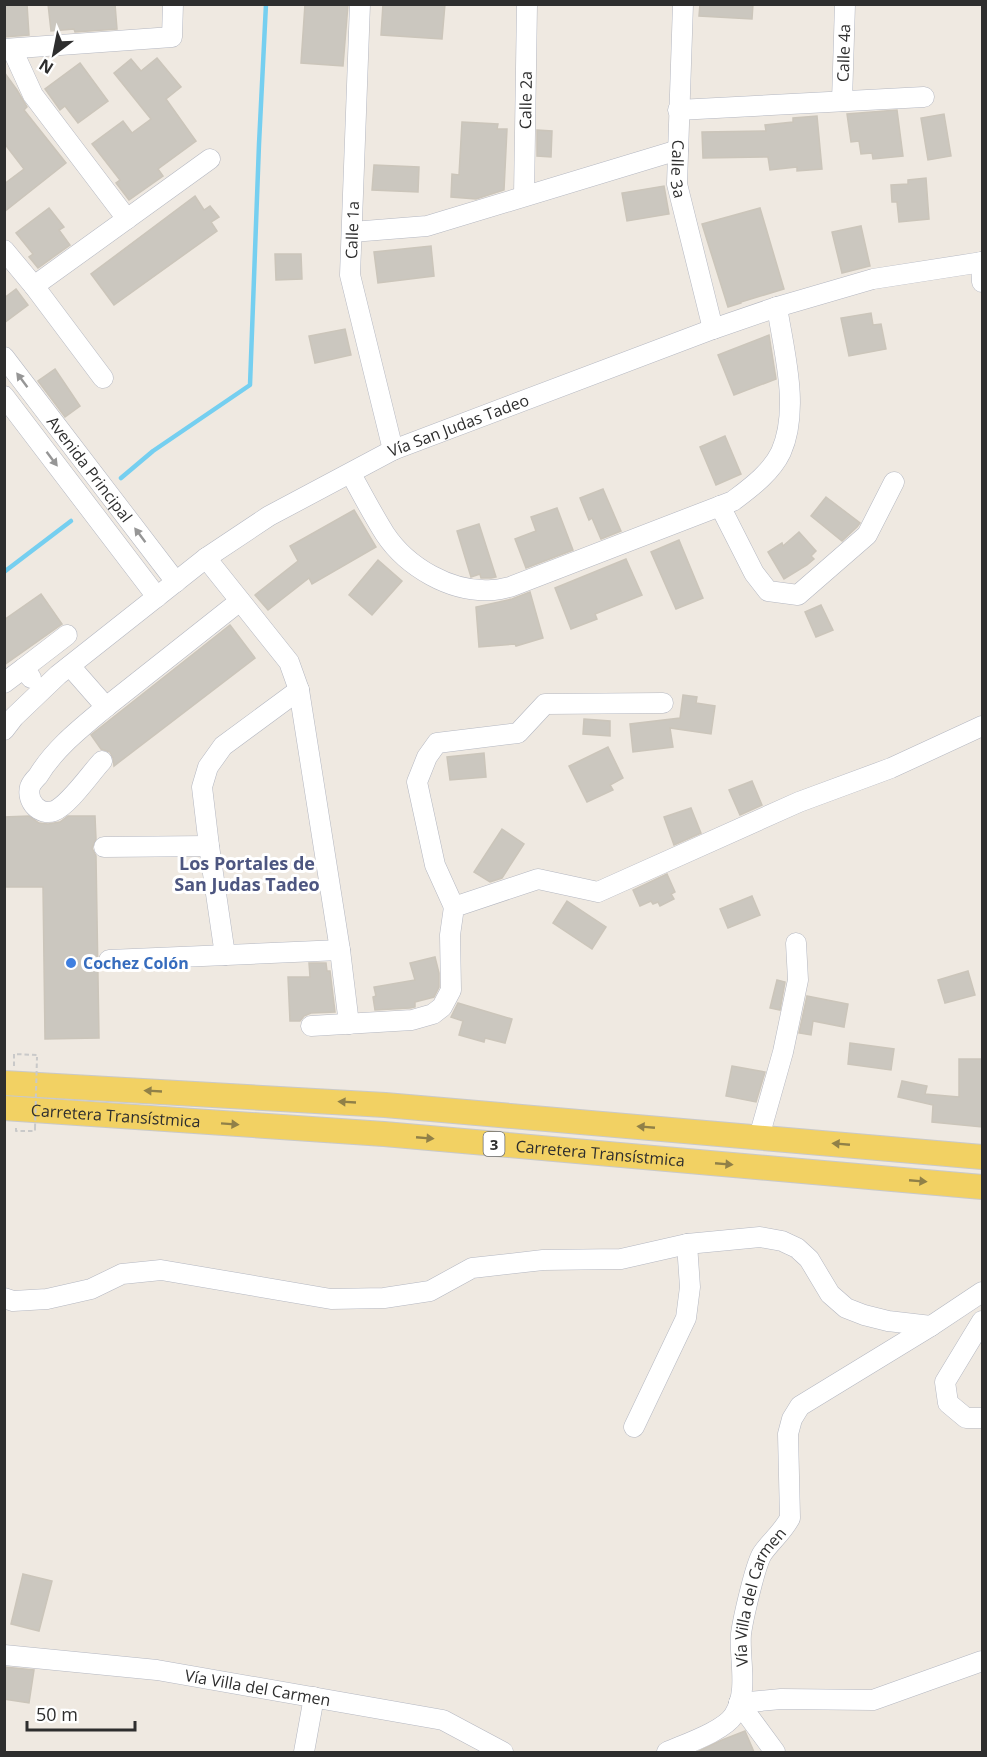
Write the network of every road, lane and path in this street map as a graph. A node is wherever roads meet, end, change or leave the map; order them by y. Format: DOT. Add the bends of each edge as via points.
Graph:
graph roads {
  1 [pos="173,4"];
  2 [pos="360,4"];
  3 [pos="527,4"];
  4 [pos="683,4"];
  5 [pos="845,4"];
  6 [pos="8,49"];
  7 [pos="924,98"];
  8 [pos="842,101"];
  9 [pos="678,110"];
  10 [pos="678,150"];
  11 [pos="210,159"];
  12 [pos="524,196"];
  13 [pos="127,219"];
  14 [pos="352,232"];
  15 [pos="4,250"];
  16 [pos="982,262"];
  17 [pos="982,282"];
  18 [pos="34,286"];
  19 [pos="777,307"];
  20 [pos="713,329"];
  21 [pos="4,357"];
  22 [pos="103,378"];
  23 [pos="4,396"];
  24 [pos="393,450"];
  25 [pos="351,474"];
  26 [pos="894,482"];
  27 [pos="720,506"];
  28 [pos="206,558"];
  29 [pos="176,582"];
  30 [pos="157,597"];
  31 [pos="240,601"];
  32 [pos="67,634"];
  33 [pos="70,666"];
  34 [pos="24,668"];
  35 [pos="4,683"];
  36 [pos="299,690"];
  37 [pos="41,691"];
  38 [pos="663,703"];
  39 [pos="106,707"];
  40 [pos="982,726"];
  41 [pos="4,730"];
  42 [pos="102,761"];
  43 [pos="208,846"];
  44 [pos="104,848"];
  45 [pos="454,907"];
  46 [pos="796,943"];
  47 [pos="340,950"];
  48 [pos="225,955"];
  49 [pos="109,960"];
  50 [pos="349,1024"];
  51 [pos="311,1026"];
  52 [pos="14,1054"];
  53 [pos="4,1083"];
  54 [pos="4,1108"];
  55 [pos="16,1131"];
  56 [pos="759,1137"];
  57 [pos="982,1157"];
  58 [pos="982,1187"];
  59 [pos="687,1244"];
  60 [pos="982,1292"];
  61 [pos="4,1298"];
  62 [pos="982,1321"];
  63 [pos="931,1326"];
  64 [pos="982,1418"];
  65 [pos="634,1427"];
  66 [pos="4,1655"];
  67 [pos="982,1661"];
  68 [pos="314,1697"];
  69 [pos="739,1703"];
  70 [pos="304,1752"];
  71 [pos="503,1752"];
  72 [pos="667,1752"];
  73 [pos="775,1752"];
  1 -- 6 [label="street" via="172,37"];
  2 -- 14 [label="street, Calle 1a"];
  3 -- 12 [label="street, Calle 2a"];
  4 -- 9 [label="street, Calle 3a"];
  5 -- 8 [label="street, Calle 4a"];
  6 -- 13 [label="street" via="33,95"];
  7 -- 8 [label="street"];
  8 -- 9 [label="street"];
  9 -- 10 [label="street, Calle 3a"];
  10 -- 12 [label="street"];
  10 -- 20 [label="street, Calle 3a" via="677,184"];
  11 -- 13 [label="street"];
  12 -- 14 [label="street" via="427,226"];
  13 -- 18 [label="street"];
  14 -- 24 [label="street, Calle 1a" via="350,275"];
  15 -- 18 [label="street"];
  16 -- 17 [label="street"];
  16 -- 19 [label="street, Vía San Judas Tadeo" via="873,279"];
  18 -- 22 [label="street"];
  19 -- 20 [label="street, Vía San Judas Tadeo"];
  19 -- 27 [label="street" via="791,419 780,453 760,480"];
  20 -- 24 [label="street, Vía San Judas Tadeo"];
  29 -- 21 [label="street, Avenida Principal, one-way"];
  23 -- 30 [label="street, Avenida Principal, one-way"];
  24 -- 25 [label="street, Vía San Judas Tadeo"];
  25 -- 27 [label="street" via="386,535 402,554 432,575 471,589 510,587"];
  25 -- 28 [label="street, Vía San Judas Tadeo" via="269,516"];
  26 -- 27 [label="street" via="867,535 798,595 768,591 754,573"];
  28 -- 29 [label="street, Vía San Judas Tadeo"];
  28 -- 31 [label="street"];
  29 -- 30 [label="street, Vía San Judas Tadeo"];
  30 -- 33 [label="street, Vía San Judas Tadeo"];
  31 -- 36 [label="street" via="289,662"];
  31 -- 39 [label="street"];
  32 -- 34 [label="street"];
  33 -- 37 [label="street, Vía San Judas Tadeo"];
  33 -- 39 [label="street"];
  34 -- 35 [label="street"];
  34 -- 37 [label="street"];
  36 -- 43 [label="street" via="223,746 208,766 202,788"];
  36 -- 47 [label="street"];
  37 -- 41 [label="street, Vía San Judas Tadeo"];
  38 -- 45 [label="street" via="545,704 518,733 437,743 417,782 435,865"];
  39 -- 42 [label="street" via="47,760 30,788 30,800 36,809 54,811 63,806"];
  40 -- 45 [label="street" via="598,892 538,879"];
  43 -- 44 [label="street"];
  43 -- 48 [label="street"];
  45 -- 50 [label="street" via="451,990 442,1007 412,1020"];
  46 -- 56 [label="street" via="798,980"];
  47 -- 48 [label="street"];
  47 -- 50 [label="street"];
  48 -- 49 [label="street"];
  50 -- 51 [label="street"];
  52 -- 55 [label="path, bridge" via="37,1055 34,1130"];
  56 -- 53 [label="main road, Carretera Transístmica / 3, one-way" via="385,1105"];
  54 -- 58 [label="main road, Carretera Transístmica / 3, one-way" via="384,1134"];
  57 -- 56 [label="main road, Carretera Transístmica / 3, one-way"];
  59 -- 61 [label="street" via="621,1259 543,1260 472,1268 430,1291 384,1298 331,1299 160,1270 122,1274 91,1289 46,1299"];
  59 -- 63 [label="street" via="760,1237 782,1241 798,1248 809,1259 830,1294 846,1308 888,1321"];
  59 -- 65 [label="street" via="690,1287 686,1318"];
  60 -- 63 [label="street, Vía Villa del Carmen"];
  62 -- 64 [label="street" via="945,1382 948,1403 966,1418"];
  63 -- 69 [label="street, Vía Villa del Carmen" via="800,1406 792,1419 788,1434 790,1518 762,1554 756,1570 741,1633 743,1691"];
  66 -- 68 [label="street, Vía Villa del Carmen" via="157,1670"];
  67 -- 69 [label="street" via="873,1700 782,1699"];
  68 -- 70 [label="street"];
  68 -- 71 [label="street, Vía Villa del Carmen" via="443,1720"];
  69 -- 72 [label="street, Vía Villa del Carmen" via="723,1726"];
  69 -- 73 [label="street"];
}
